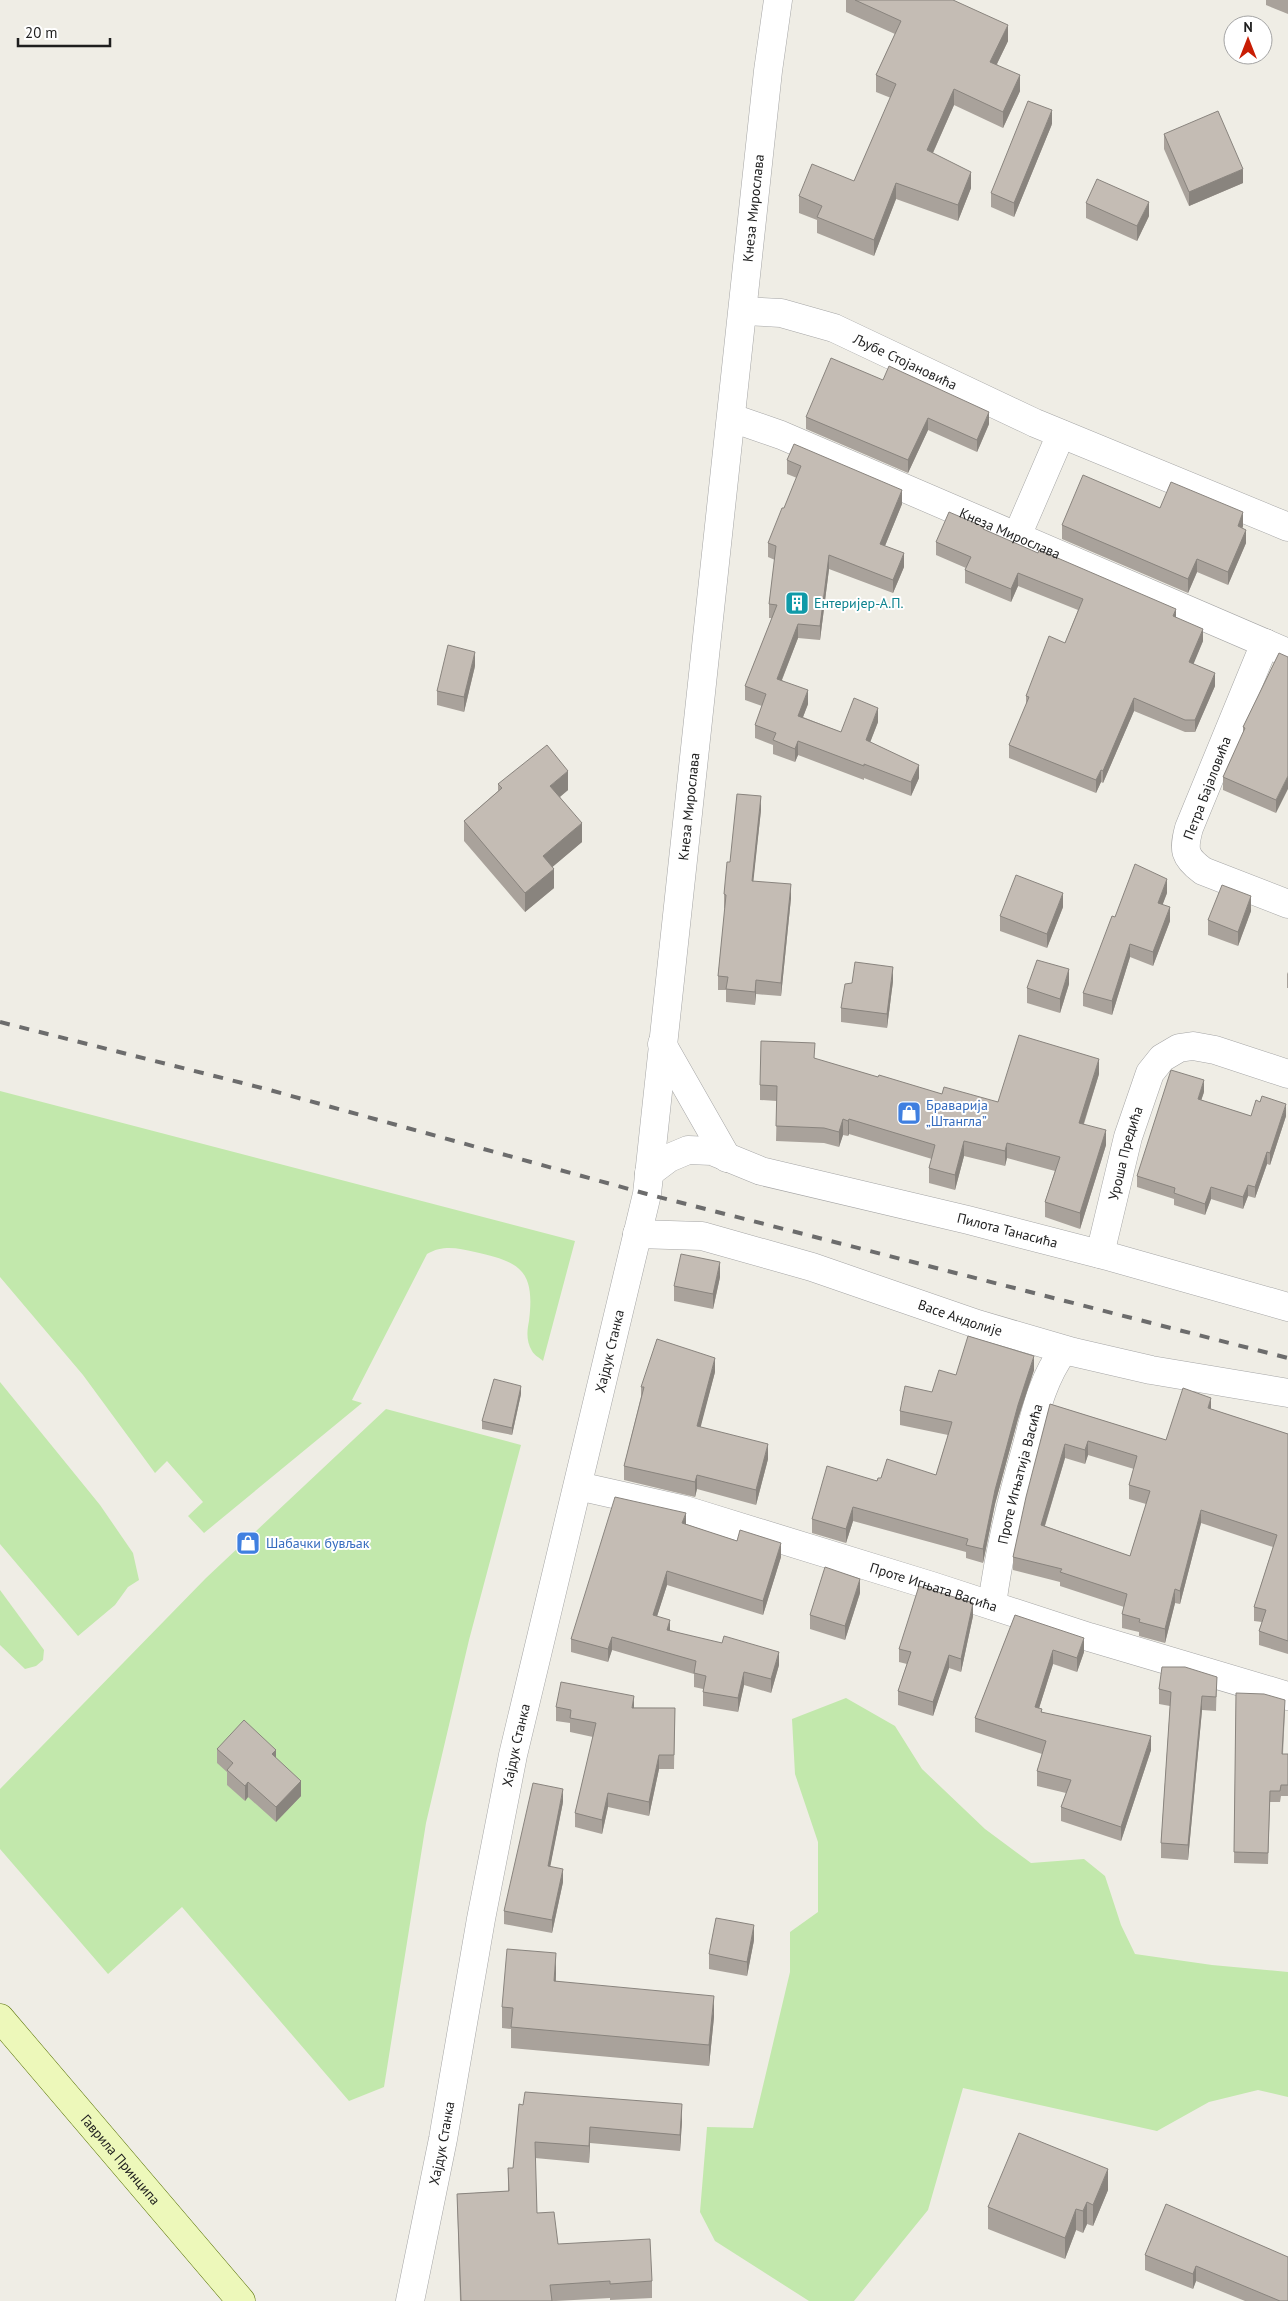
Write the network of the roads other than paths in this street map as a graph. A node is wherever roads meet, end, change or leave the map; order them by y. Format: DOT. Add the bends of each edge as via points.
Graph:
graph roads {
  1 [pos="778,0"];
  2 [pos="744,311"];
  3 [pos="732,418"];
  4 [pos="1062,434"];
  5 [pos="1288,527"];
  6 [pos="1017,536"];
  7 [pos="1276,648"];
  8 [pos="1288,904"];
  9 [pos="662,1044"];
  10 [pos="1288,1074"];
  11 [pos="727,1158"];
  12 [pos="648,1184"];
  13 [pos="637,1234"];
  14 [pos="1100,1254"];
  15 [pos="1288,1307"];
  16 [pos="1064,1350"];
  17 [pos="1288,1392"];
  18 [pos="578,1486"];
  19 [pos="992,1605"];
  20 [pos="1288,1696"];
  21 [pos="0,2018"];
  22 [pos="241,2301"];
  23 [pos="410,2301"];
  1 -- 2 [label="street, Кнеза Мирослава"];
  2 -- 3 [label="street, Кнеза Мирослава"];
  2 -- 4 [label="street, Љубе Стојановића" via="781,313 834,328"];
  3 -- 6 [label="street, Кнеза Мирослава" via="781,435"];
  3 -- 9 [label="street, Кнеза Мирослава"];
  4 -- 5 [label="street, Љубе Стојановића"];
  4 -- 6 [label="street"];
  6 -- 7 [label="street, Кнеза Мирослава"];
  7 -- 8 [label="street, Петра Бајаловића" via="1189,828 1186,851 1191,862 1203,871"];
  9 -- 11 [label="street"];
  9 -- 12 [label="street, Кнеза Мирослава"];
  10 -- 14 [label="street, Уроша Предића" via="1193,1046 1179,1048 1162,1058 1150,1073 1128,1137"];
  11 -- 12 [label="street, Пилота Танасића" via="712,1152 688,1150 669,1158"];
  11 -- 14 [label="street, Пилота Танасића" via="784,1178"];
  12 -- 13 [label="street, Хајдук Станка"];
  13 -- 16 [label="street, Васе Андолије" via="702,1236 812,1267"];
  13 -- 18 [label="street, Хајдук Станка"];
  14 -- 15 [label="street, Пилота Танасића"];
  16 -- 17 [label="street, Васе Андолије" via="1151,1370"];
  16 -- 19 [label="street, Проте Игњатија Васића" via="1047,1377 1036,1411 999,1551"];
  18 -- 19 [label="street, Проте Игњата Васића" via="685,1510"];
  18 -- 23 [label="street, Хајдук Станка" via="511,1764"];
  19 -- 20 [label="street, Проте Игњата Васића"];
  21 -- 22 [label="main road, Гаврила Принципа"];
}
